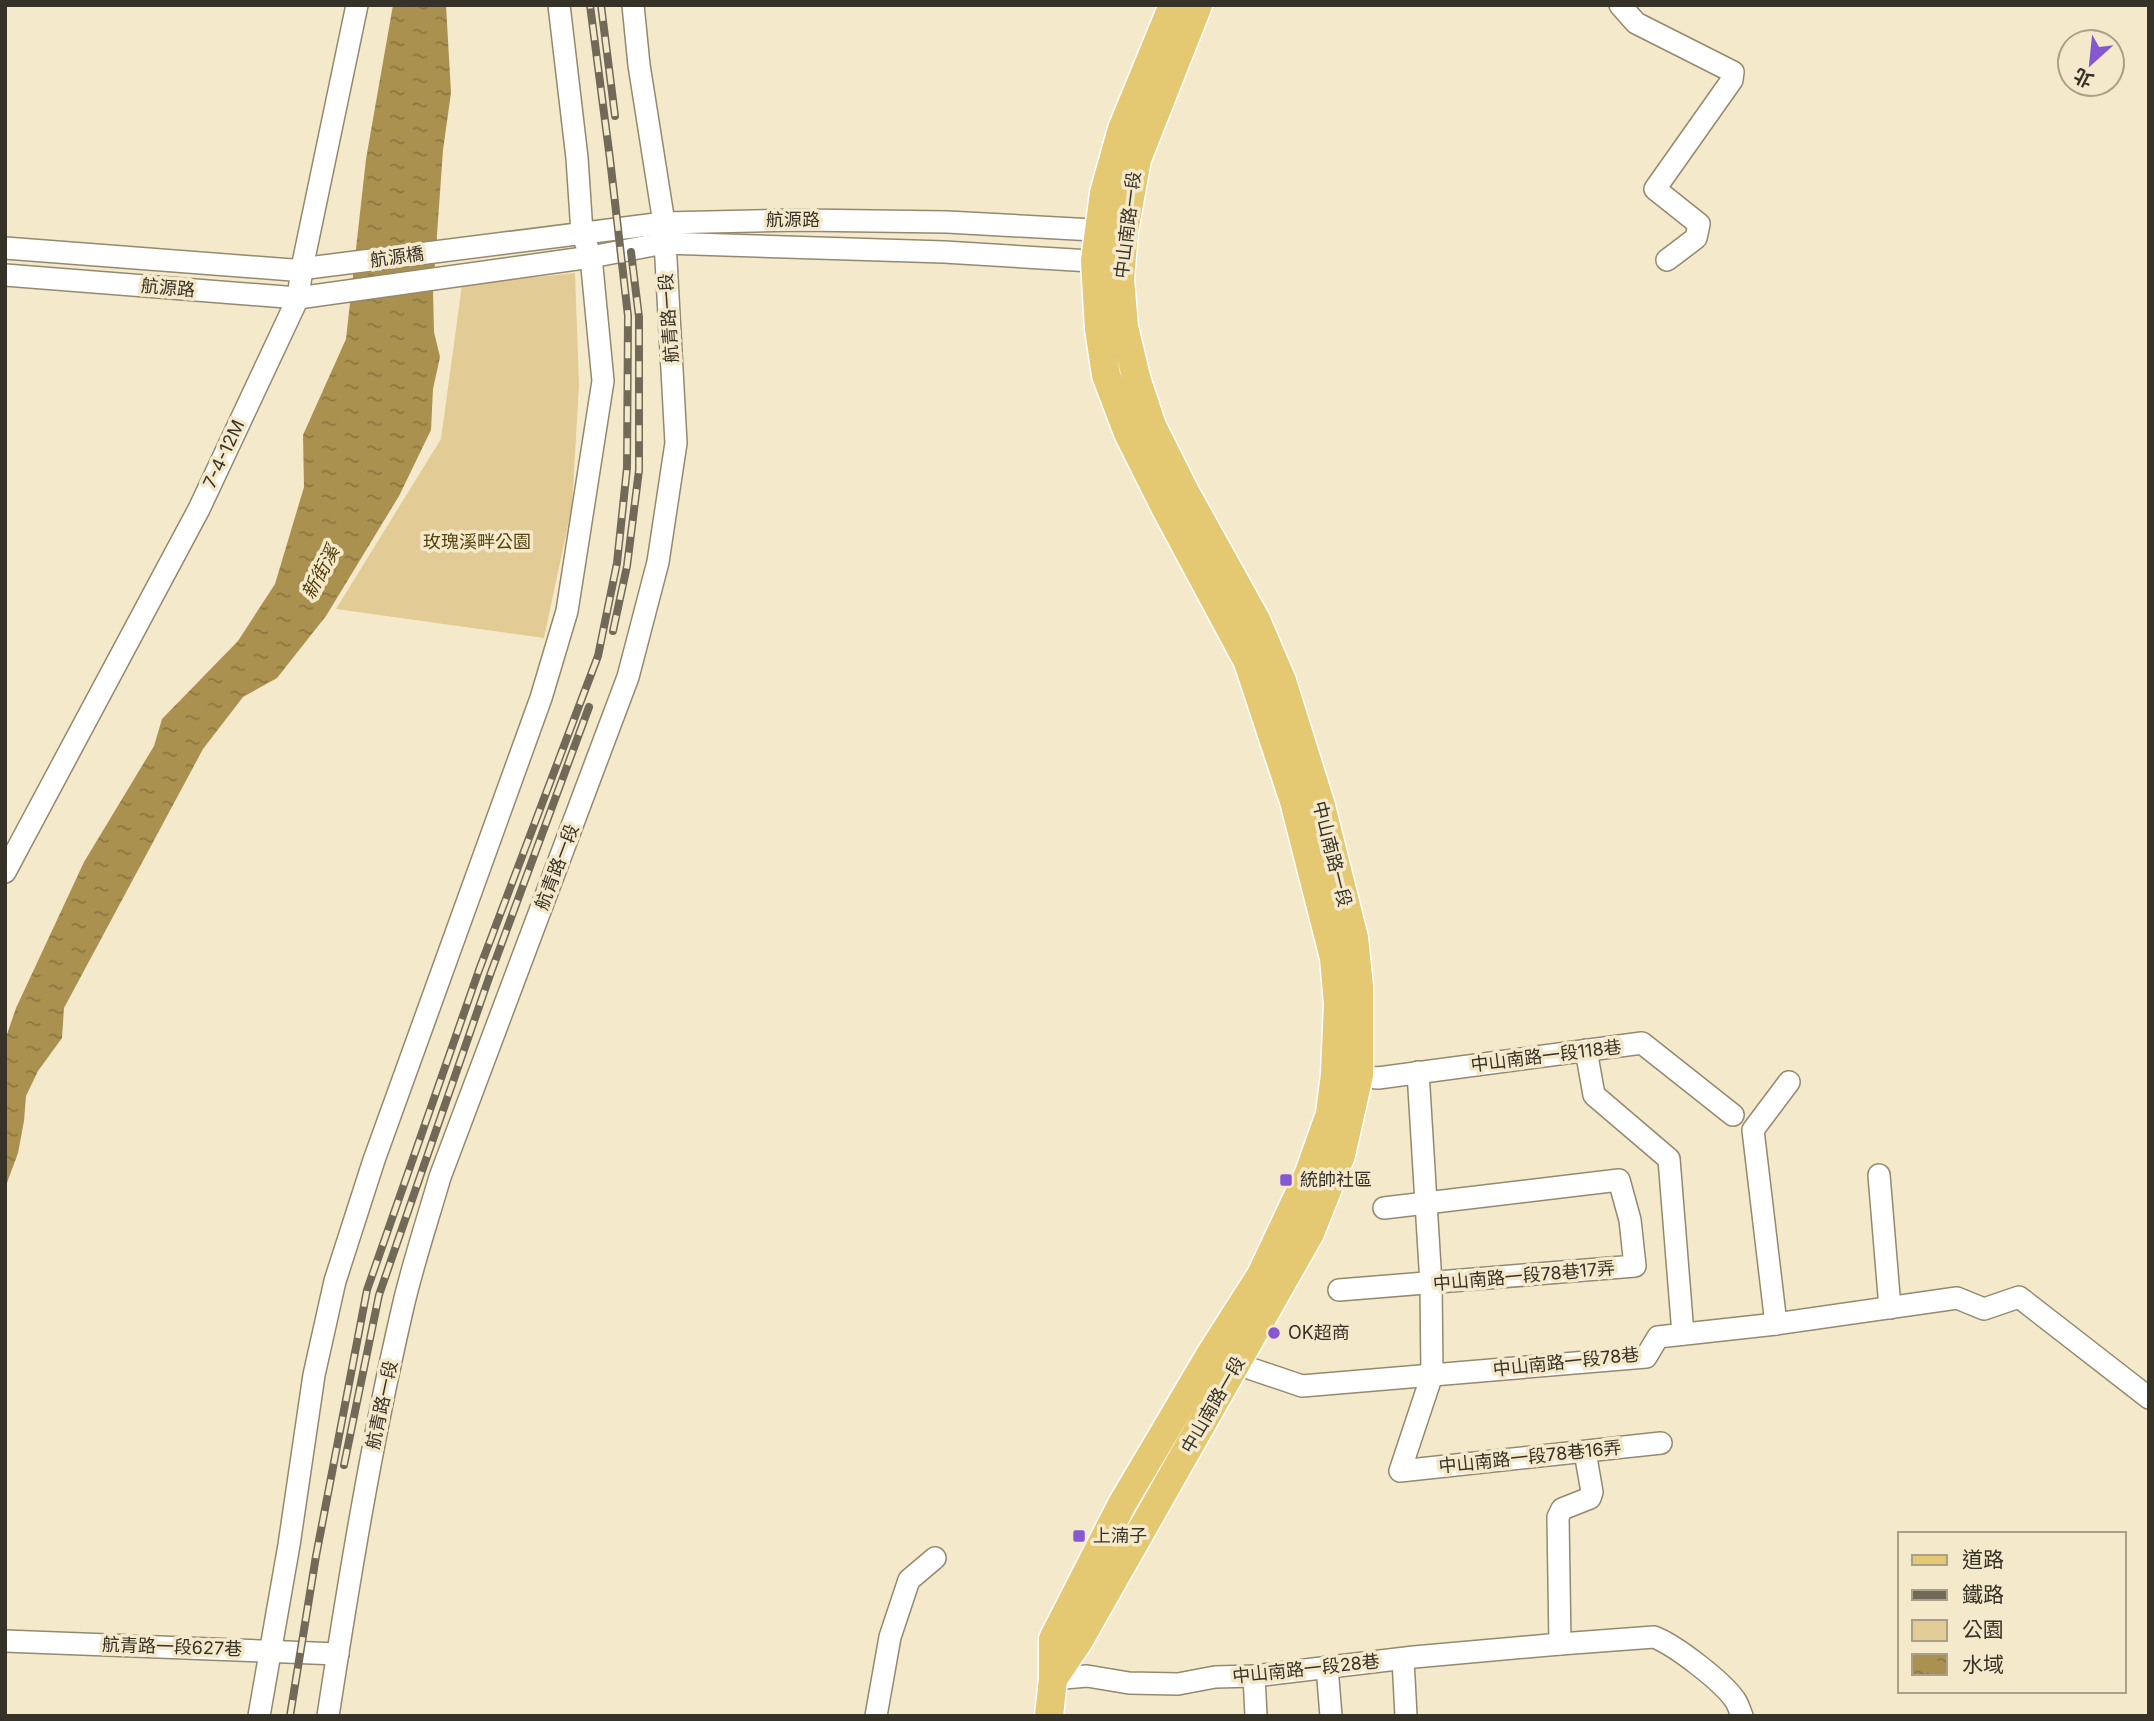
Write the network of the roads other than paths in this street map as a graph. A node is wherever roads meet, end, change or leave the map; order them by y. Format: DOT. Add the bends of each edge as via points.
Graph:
graph roads {
  1 [pos="357,5"];
  2 [pos="559,5"];
  3 [pos="633,5"];
  4 [pos="1173,5"];
  5 [pos="1198,5"];
  6 [pos="1620,5"];
  7 [pos="1111,231"];
  8 [pos="582,233"];
  9 [pos="664,233"];
  10 [pos="463,247"];
  11 [pos="5,248"];
  12 [pos="591,257"];
  13 [pos="1667,260"];
  14 [pos="1108,262"];
  15 [pos="330,266"];
  16 [pos="302,268"];
  17 [pos="5,275"];
  18 [pos="463,275"];
  19 [pos="330,293"];
  20 [pos="298,298"];
  21 [pos="5,872"];
  22 [pos="1586,1050"];
  23 [pos="1418,1072"];
  24 [pos="1347,1075"];
  25 [pos="1789,1082"];
  26 [pos="1733,1115"];
  27 [pos="1879,1175"];
  28 [pos="1424,1204"];
  29 [pos="1384,1208"];
  30 [pos="1430,1284"];
  31 [pos="1339,1290"];
  32 [pos="1889,1308"];
  33 [pos="1776,1324"];
  34 [pos="1684,1334"];
  35 [pos="1210,1355"];
  36 [pos="1236,1365"];
  37 [pos="1432,1375"];
  38 [pos="2149,1398"];
  39 [pos="1661,1443"];
  40 [pos="1585,1452"];
  41 [pos="935,1558"];
  42 [pos="5,1641"];
  43 [pos="1560,1644"];
  44 [pos="270,1650"];
  45 [pos="338,1654"];
  46 [pos="1403,1659"];
  47 [pos="1327,1667"];
  48 [pos="1254,1676"];
  49 [pos="1054,1679"];
  50 [pos="259,1716"];
  51 [pos="328,1716"];
  52 [pos="876,1716"];
  53 [pos="1049,1716"];
  54 [pos="1256,1716"];
  55 [pos="1331,1716"];
  56 [pos="1406,1716"];
  57 [pos="1742,1716"];
  1 -- 16 [label="street, 7-4-12M"];
  2 -- 8 [label="street"];
  3 -- 9 [label="street, 航青路一段"];
  4 -- 7 [label="main road, 中山南路一段" via="1122,129 1104,193"];
  5 -- 7 [label="main road, 中山南路一段"];
  6 -- 13 [label="street" via="1636,23 1733,72 1732,80 1655,189 1699,225 1696,238"];
  7 -- 9 [label="street, 航源路" via="800,220"];
  7 -- 14 [label="main road, 中山南路一段"];
  8 -- 9 [label="street, 航源路"];
  8 -- 10 [label="street, 航源路"];
  8 -- 12 [label="street"];
  9 -- 12 [label="street, 航源路"];
  9 -- 14 [label="street, 航源路"];
  9 -- 45 [label="street, 航青路一段" via="677,443 658,562 628,677 440,1177 418,1251 368,1475"];
  10 -- 15 [label="street, 航源橋"];
  11 -- 16 [label="street, 航源路"];
  12 -- 18 [label="street, 航源路"];
  12 -- 44 [label="street" via="603,381 567,611 541,698 374,1160 335,1281 314,1375"];
  14 -- 24 [label="main road, 中山南路一段" via="1120,279 1124,327 1152,426 1256,620 1282,681 1321,806 1353,938 1359,986"];
  15 -- 16 [label="street, 航源路"];
  16 -- 20 [label="street, 7-4-12M"];
  17 -- 20 [label="street, 航源路"];
  18 -- 19 [label="street, 航源橋"];
  19 -- 20 [label="street, 航源路"];
  20 -- 21 [label="street, 7-4-12M" via="199,509"];
  22 -- 23 [label="street, 中山南路一段118巷"];
  22 -- 26 [label="street, 中山南路一段118巷" via="1642,1043"];
  22 -- 34 [label="street" via="1594,1095 1669,1159"];
  23 -- 24 [label="street, 中山南路一段118巷" via="1378,1078"];
  23 -- 28 [label="street"];
  24 -- 35 [label="main road, 中山南路一段" via="1309,1173 1261,1275"];
  24 -- 36 [label="main road, 中山南路一段" via="1341,1155 1310,1233"];
  25 -- 33 [label="street" via="1754,1130"];
  27 -- 32 [label="street"];
  28 -- 29 [label="street, 中山南路一段78巷17弄"];
  28 -- 30 [label="street"];
  28 -- 30 [label="street, 中山南路一段78巷17弄" via="1619,1180 1635,1266"];
  30 -- 31 [label="street, 中山南路一段78巷17弄"];
  30 -- 37 [label="street"];
  32 -- 33 [label="street, 中山南路一段78巷"];
  32 -- 38 [label="street, 中山南路一段78巷" via="1957,1298 1984,1309 2018,1297"];
  33 -- 34 [label="street, 中山南路一段78巷"];
  34 -- 37 [label="street, 中山南路一段78巷" via="1658,1337 1646,1357"];
  35 -- 36 [label="street, 中山南路一段78巷"];
  35 -- 49 [label="main road, 中山南路一段" via="1122,1504 1053,1639"];
  36 -- 37 [label="street, 中山南路一段78巷" via="1302,1386"];
  36 -- 49 [label="main road, 中山南路一段"];
  37 -- 40 [label="street, 中山南路一段78巷16弄" via="1399,1471"];
  39 -- 40 [label="street, 中山南路一段78巷16弄"];
  40 -- 43 [label="street" via="1590,1498 1562,1509 1558,1517"];
  41 -- 52 [label="street" via="909,1580 890,1637"];
  42 -- 44 [label="street, 航青路一段627巷"];
  43 -- 46 [label="street, 中山南路一段28巷"];
  43 -- 57 [label="street, 中山南路一段28巷" via="1654,1637 1668,1642 1736,1700"];
  44 -- 45 [label="street, 航青路一段627巷"];
  44 -- 50 [label="street"];
  45 -- 51 [label="street, 航青路一段"];
  46 -- 47 [label="street, 中山南路一段28巷"];
  46 -- 56 [label="street"];
  47 -- 48 [label="street, 中山南路一段28巷"];
  47 -- 55 [label="street"];
  48 -- 49 [label="street, 中山南路一段28巷" via="1178,1684 1087,1676"];
  48 -- 54 [label="street"];
  49 -- 53 [label="main road, 中山南路一段"];
}
